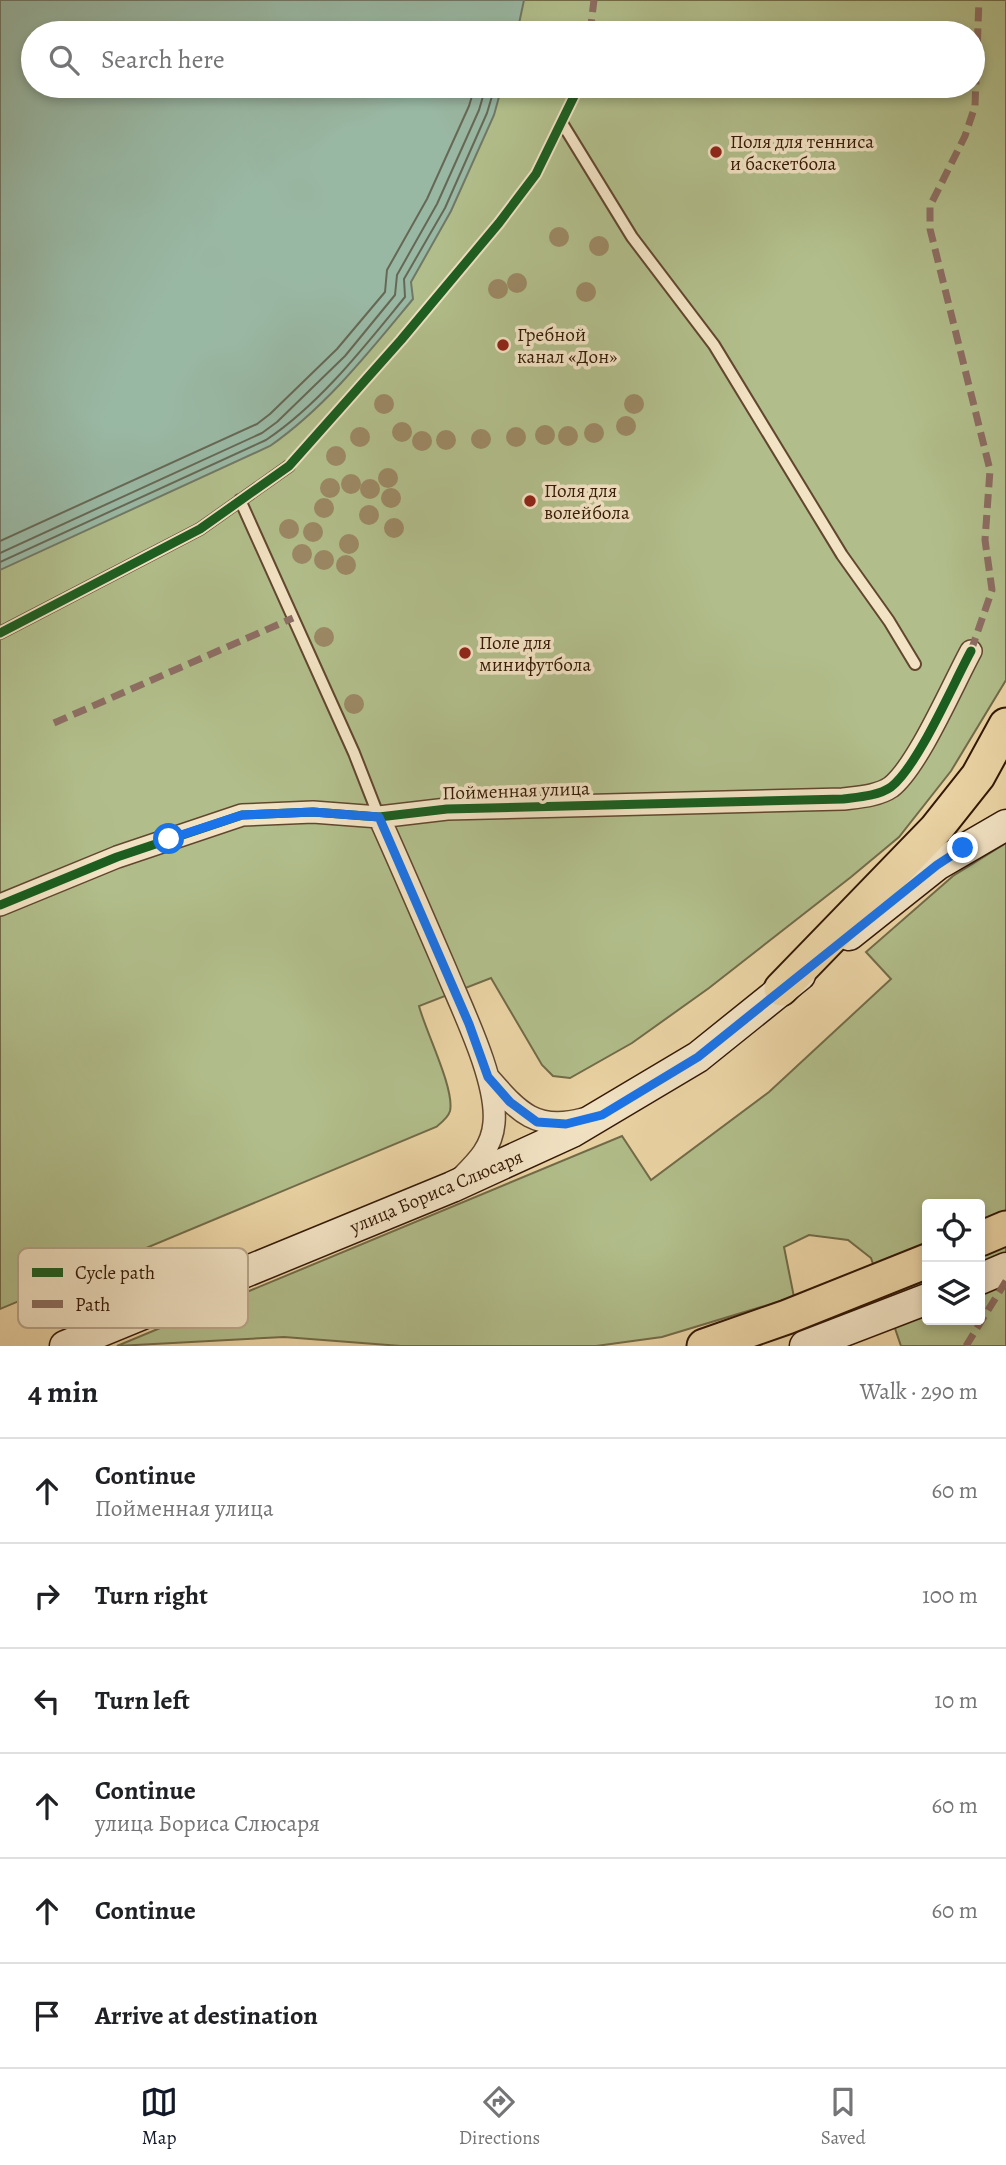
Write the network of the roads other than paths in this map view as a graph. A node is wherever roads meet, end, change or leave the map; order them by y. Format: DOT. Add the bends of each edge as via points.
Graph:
graph roads {
  1 [pos="562,123"];
  2 [pos="289,466"];
  3 [pos="240,500"];
  4 [pos="0,634"];
  5 [pos="971,651"];
  6 [pos="915,664"];
  7 [pos="1006,725"];
  8 [pos="379,817"];
  9 [pos="1006,825"];
  10 [pos="0,905"];
  11 [pos="781,989"];
  12 [pos="488,1077"];
  13 [pos="602,1115"];
  14 [pos="452,1187"];
  15 [pos="1006,1228"];
  16 [pos="985,1237"];
  17 [pos="925,1262"];
  18 [pos="1006,1268"];
  19 [pos="248,1271"];
  20 [pos="985,1277"];
  21 [pos="922,1301"];
  22 [pos="109,1328"];
  23 [pos="815,1342"];
  24 [pos="65,1346"];
  25 [pos="704,1346"];
  1 -- 6 [label="lane" via="632,237 714,345 842,555"];
  2 -- 3 [label="lane"];
  3 -- 4 [label="lane" via="200,528"];
  3 -- 8 [label="lane"];
  5 -- 8 [label="street, Пойменная улица" via="909,766 890,788 870,795 447,809"];
  7 -- 11 [label="main road" via="978,776 936,830"];
  8 -- 10 [label="street, Пойменная улица" via="313,812 242,815 117,857"];
  8 -- 12 [label="street"];
  9 -- 11 [label="main road, улица Бориса Слюсаря" via="937,865"];
  11 -- 13 [label="main road, улица Бориса Слюсаря" via="698,1057"];
  12 -- 13 [label="street" via="510,1102 537,1122 566,1124"];
  12 -- 14 [label="street" via="495,1120 491,1142"];
  13 -- 14 [label="main road, улица Бориса Слюсаря"];
  14 -- 19 [label="main road, улица Бориса Слюсаря"];
  15 -- 16 [label="main road"];
  17 -- 25 [label="main road"];
  18 -- 20 [label="main road"];
  21 -- 23 [label="main road"];
  22 -- 24 [label="main road, улица Бориса Слюсаря"];
}
